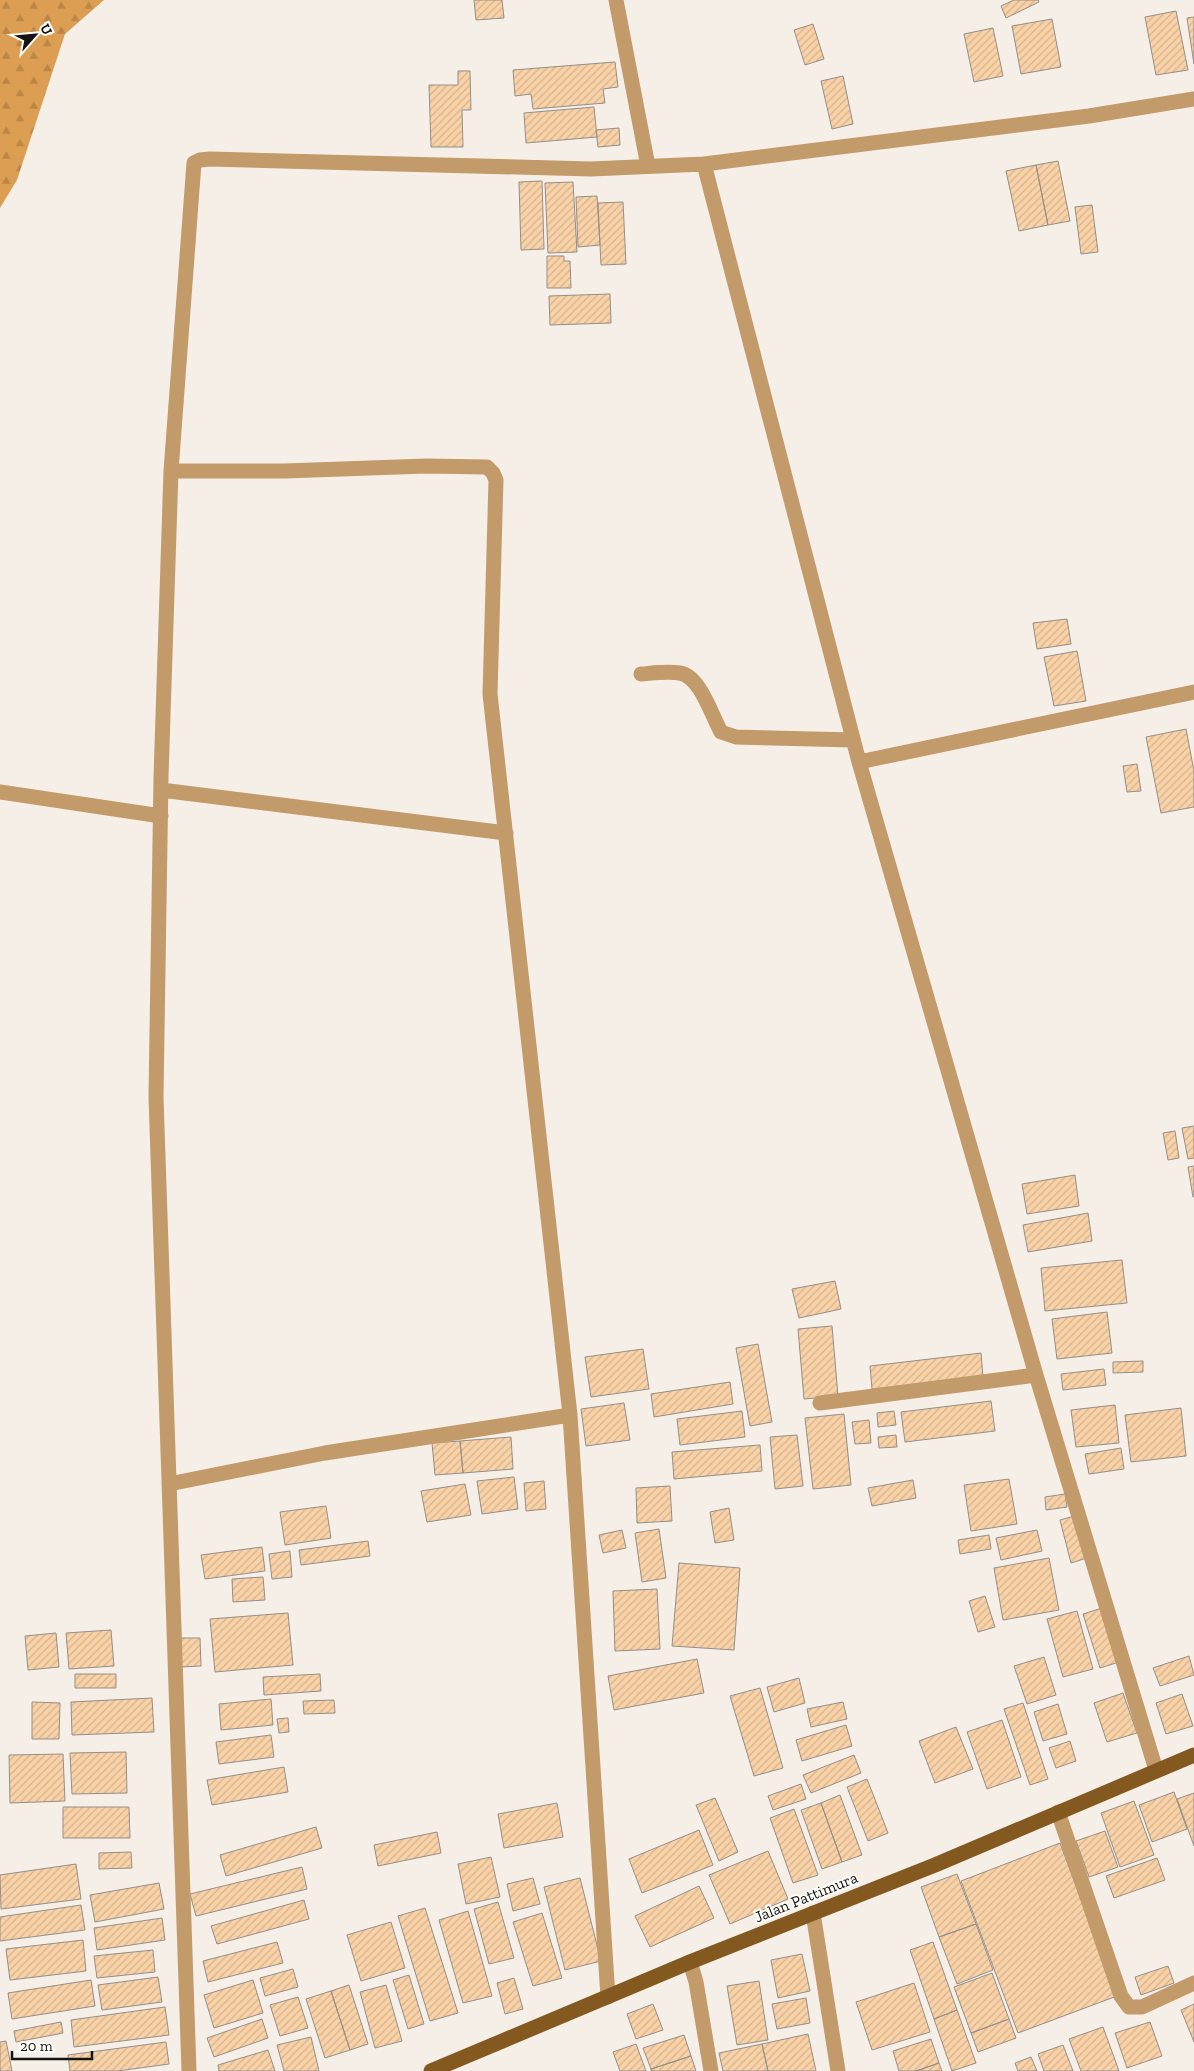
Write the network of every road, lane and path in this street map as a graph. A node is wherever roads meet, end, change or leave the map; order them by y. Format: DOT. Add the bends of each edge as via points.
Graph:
graph roads {
  1 [pos="616,0"];
  2 [pos="1194,99"];
  3 [pos="704,164"];
  4 [pos="648,166"];
  5 [pos="171,471"];
  6 [pos="642,674"];
  7 [pos="1194,692"];
  8 [pos="853,740"];
  9 [pos="859,762"];
  10 [pos="161,790"];
  11 [pos="0,792"];
  12 [pos="161,816"];
  13 [pos="506,833"];
  14 [pos="1036,1375"];
  15 [pos="820,1403"];
  16 [pos="570,1415"];
  17 [pos="169,1484"];
  18 [pos="1194,1755"];
  19 [pos="1156,1770"];
  20 [pos="1058,1812"];
  21 [pos="813,1913"];
  22 [pos="690,1962"];
  23 [pos="1194,1983"];
  24 [pos="608,1997"];
  25 [pos="189,2071"];
  26 [pos="431,2071"];
  27 [pos="711,2071"];
  28 [pos="838,2071"];
  1 -- 4 [label="street"];
  2 -- 3 [label="street" via="1089,116"];
  3 -- 4 [label="street"];
  3 -- 8 [label="street"];
  4 -- 5 [label="street" via="591,169 210,159 194,163"];
  5 -- 10 [label="street"];
  5 -- 13 [label="street" via="426,466 487,467 493,473 496,480 490,694"];
  6 -- 8 [label="street" via="681,673 692,678 721,732 736,737"];
  7 -- 9 [label="street"];
  8 -- 9 [label="street"];
  9 -- 14 [label="street"];
  10 -- 12 [label="street"];
  10 -- 13 [label="street"];
  11 -- 12 [label="street"];
  12 -- 17 [label="street" via="156,1097"];
  13 -- 16 [label="street"];
  14 -- 15 [label="street"];
  14 -- 19 [label="street"];
  16 -- 17 [label="street" via="325,1453"];
  16 -- 24 [label="street"];
  17 -- 25 [label="street"];
  18 -- 19 [label="main road, Jalan Pattimura"];
  19 -- 20 [label="main road, Jalan Pattimura"];
  20 -- 21 [label="main road, Jalan Pattimura"];
  20 -- 23 [label="street" via="1121,1996 1129,2007 1142,2007"];
  21 -- 22 [label="main road, Jalan Pattimura"];
  21 -- 28 [label="street"];
  22 -- 24 [label="main road, Jalan Pattimura"];
  22 -- 27 [label="street"];
  24 -- 26 [label="main road, Jalan Pattimura"];
}
